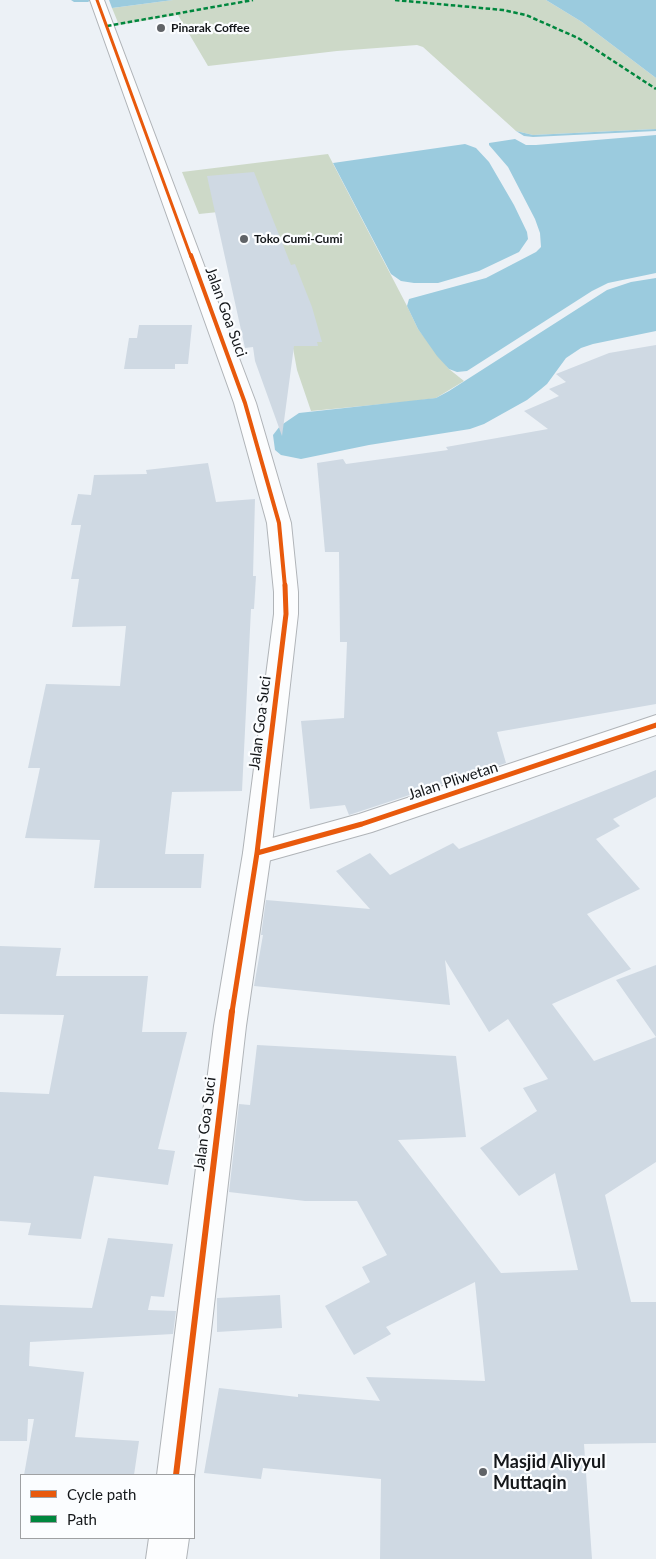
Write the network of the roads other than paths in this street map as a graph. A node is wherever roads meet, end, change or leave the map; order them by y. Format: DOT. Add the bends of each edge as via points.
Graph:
graph roads {
  1 [pos="99,6"];
  2 [pos="656,725"];
  3 [pos="256,853"];
  4 [pos="176,1474"];
  5 [pos="169,1539"];
  6 [pos="166,1559"];
  1 -- 3 [label="street, Jalan Goa Suci" via="234,370 279,523 285,564 286,614"];
  2 -- 3 [label="street, Jalan Pliwetan" via="362,824"];
  3 -- 4 [label="street, Jalan Goa Suci" via="229,1035"];
  5 -- 6 [label="street"];
}
